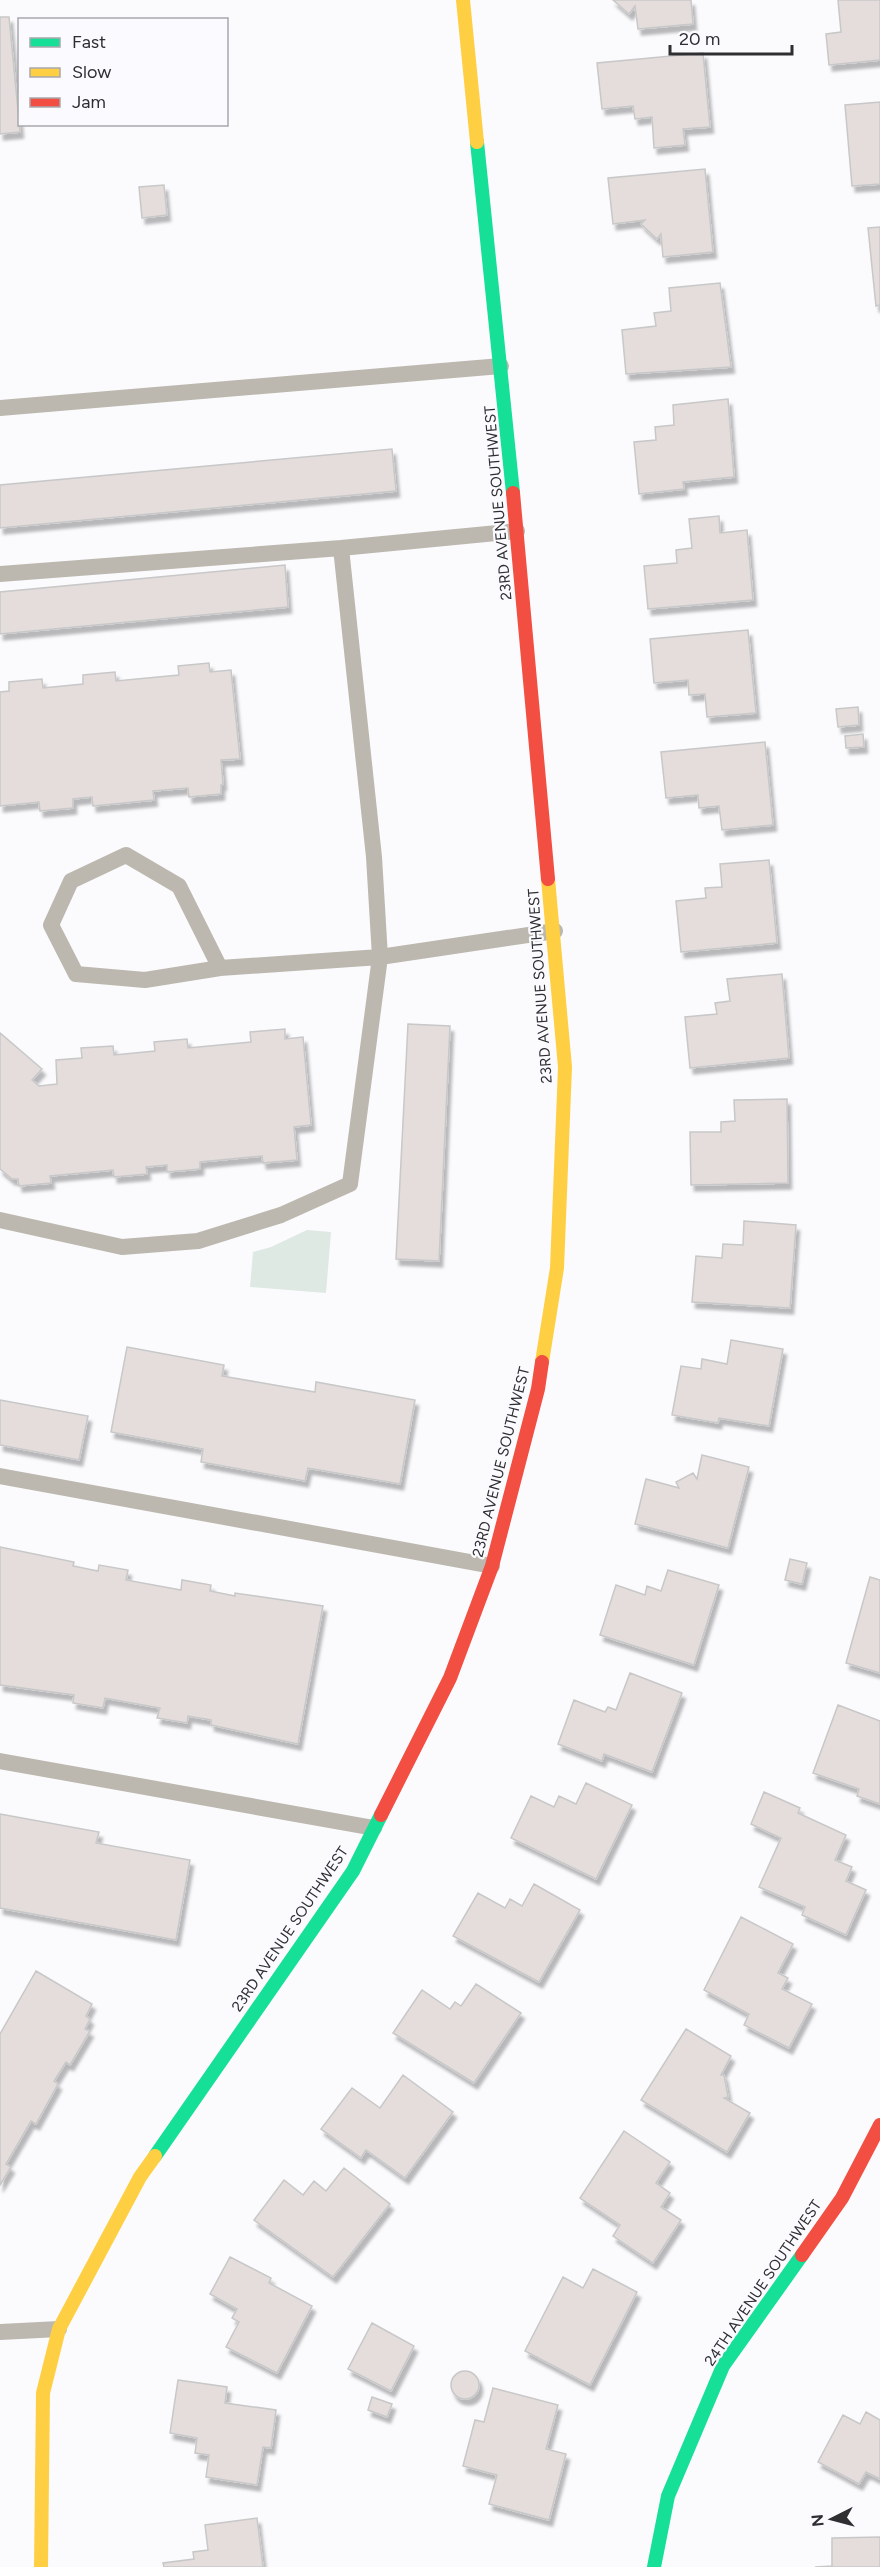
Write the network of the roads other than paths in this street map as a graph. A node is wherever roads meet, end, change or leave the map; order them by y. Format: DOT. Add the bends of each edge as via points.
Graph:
graph roads {
  1 [pos="463,0"];
  2 [pos="501,366"];
  3 [pos="0,408"];
  4 [pos="517,531"];
  5 [pos="342,548"];
  6 [pos="0,574"];
  7 [pos="555,931"];
  8 [pos="380,957"];
  9 [pos="220,968"];
  10 [pos="0,1220"];
  11 [pos="0,1476"];
  12 [pos="492,1566"];
  13 [pos="0,1761"];
  14 [pos="374,1828"];
  15 [pos="880,2125"];
  16 [pos="59,2329"];
  17 [pos="0,2332"];
  18 [pos="41,2567"];
  19 [pos="654,2567"];
  1 -- 2 [label="street, 23RD AVENUE SOUTHWEST"];
  2 -- 3 [label="lane"];
  2 -- 4 [label="street, 23RD AVENUE SOUTHWEST"];
  4 -- 5 [label="lane"];
  4 -- 7 [label="street, 23RD AVENUE SOUTHWEST"];
  5 -- 6 [label="lane"];
  5 -- 8 [label="lane" via="374,857"];
  7 -- 8 [label="lane"];
  7 -- 12 [label="street, 23RD AVENUE SOUTHWEST" via="565,1067 557,1268 538,1389"];
  8 -- 9 [label="lane"];
  8 -- 10 [label="lane" via="350,1184 281,1215 198,1241 122,1247"];
  9 -- 9 [label="lane" via="145,980 76,974 51,926 71,881 126,855 179,886"];
  11 -- 12 [label="lane"];
  12 -- 14 [label="street, 23RD AVENUE SOUTHWEST" via="450,1678"];
  13 -- 14 [label="lane"];
  14 -- 16 [label="street, 23RD AVENUE SOUTHWEST" via="353,1871 140,2177"];
  15 -- 19 [label="street, 24TH AVENUE SOUTHWEST" via="842,2198 723,2366 668,2496"];
  16 -- 17 [label="lane"];
  16 -- 18 [label="street, 23RD AVENUE SOUTHWEST" via="42,2393"];
}
